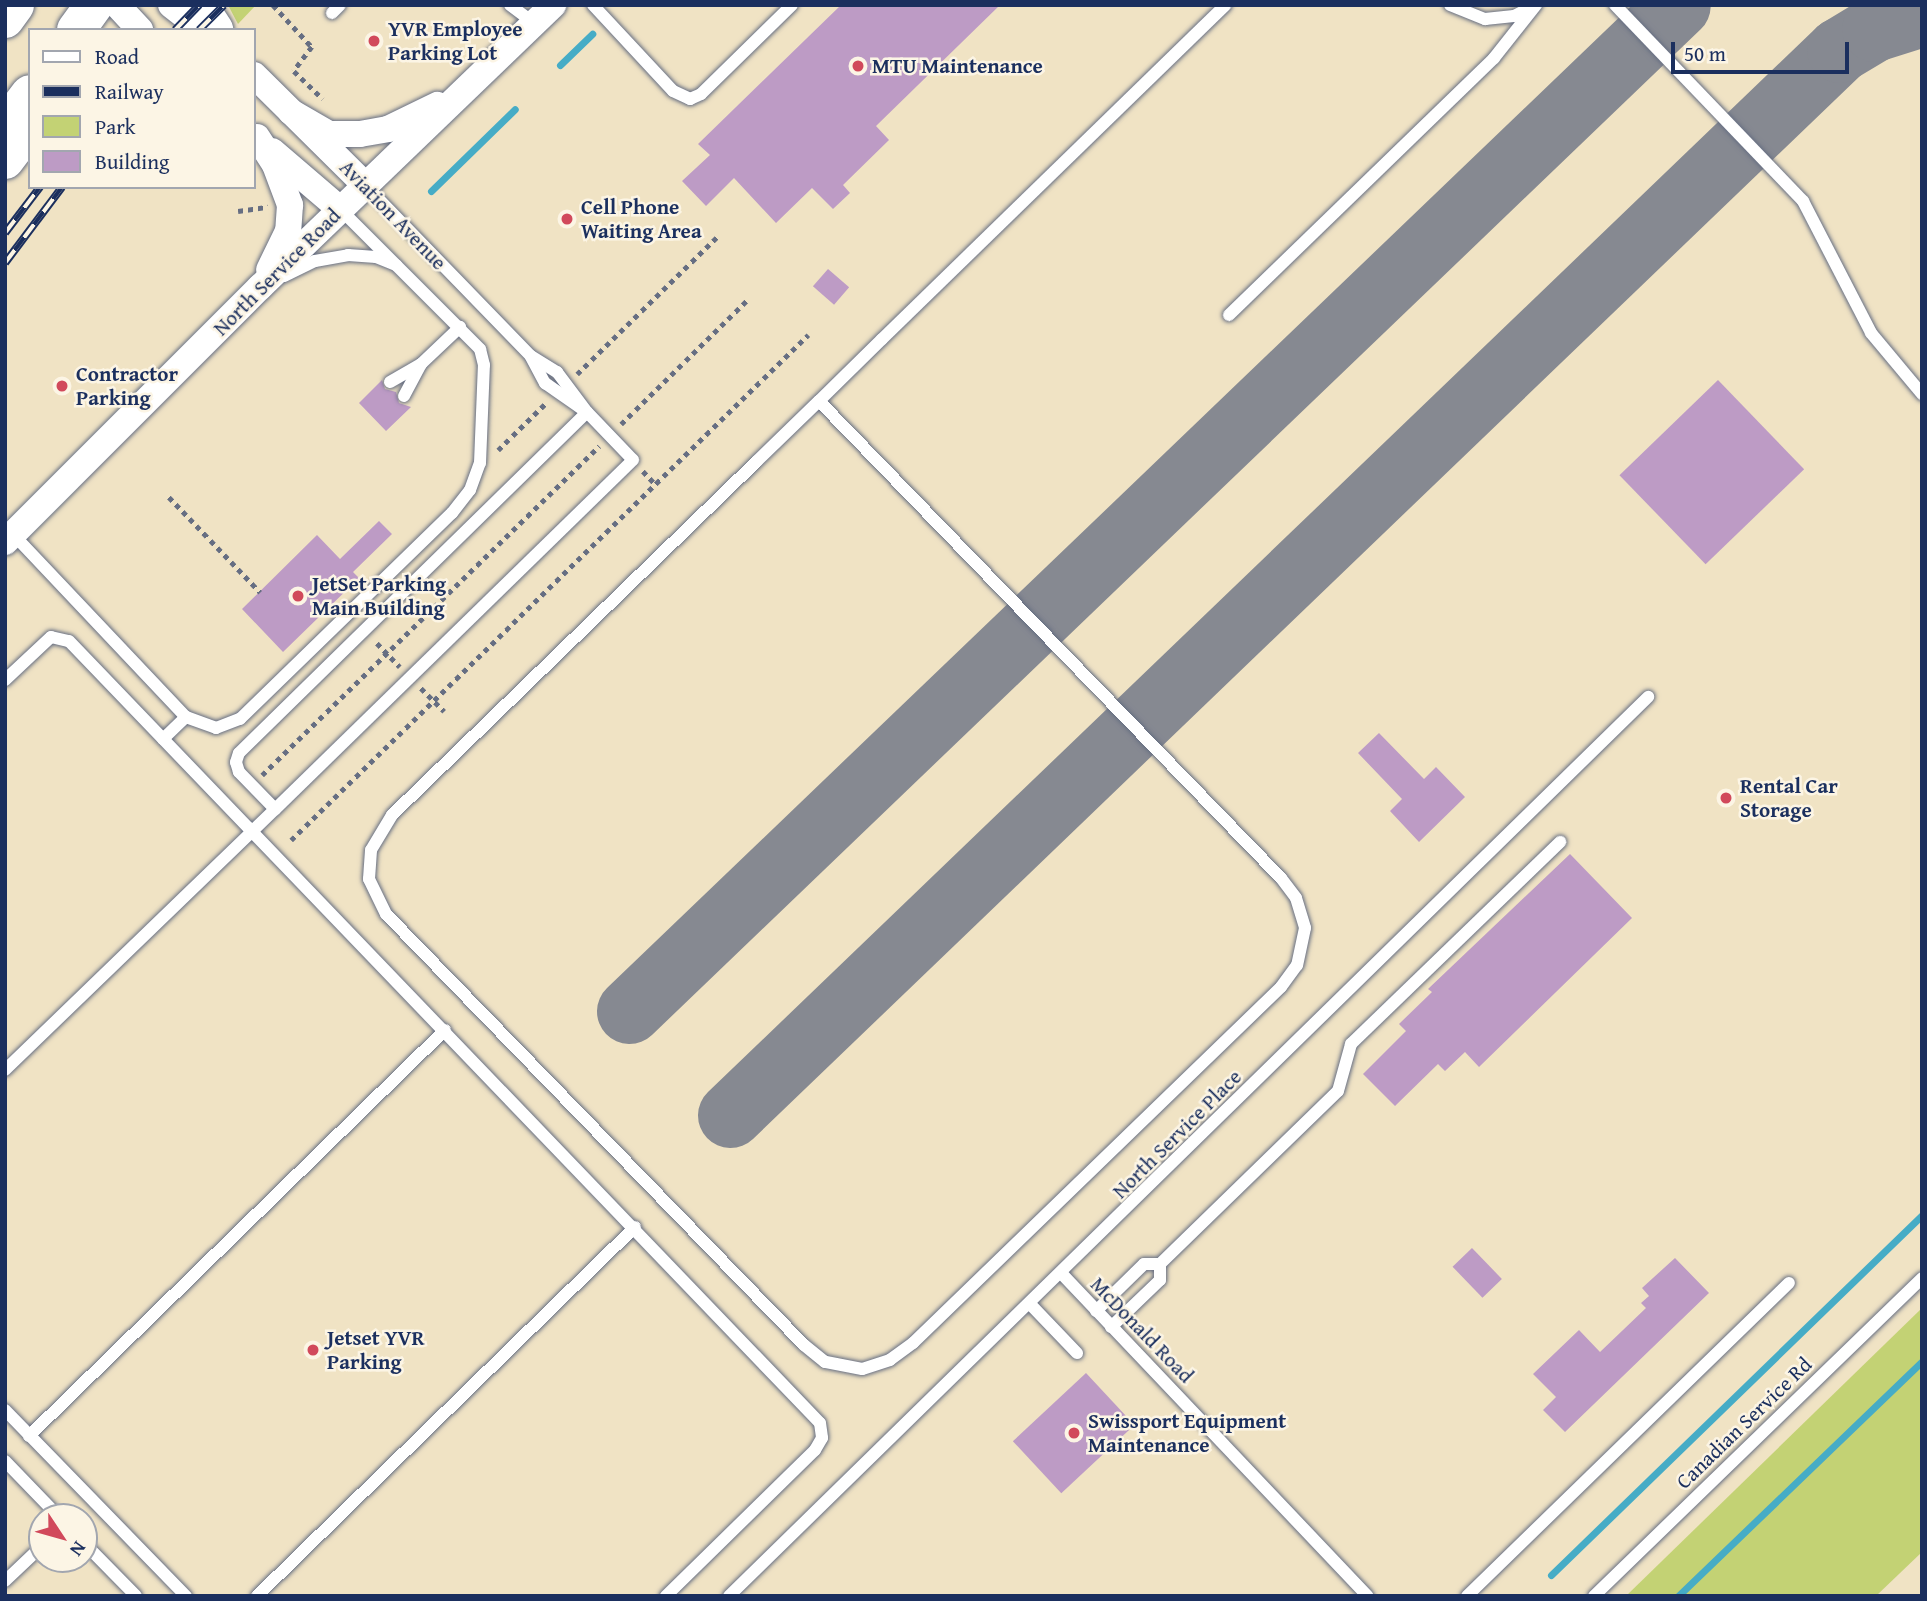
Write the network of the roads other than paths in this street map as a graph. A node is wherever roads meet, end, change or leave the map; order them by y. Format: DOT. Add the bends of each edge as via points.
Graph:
graph roads {
  1 [pos="15,5"];
  2 [pos="94,5"];
  3 [pos="117,5"];
  4 [pos="171,5"];
  5 [pos="198,5"];
  6 [pos="510,5"];
  7 [pos="593,5"];
  8 [pos="792,5"];
  9 [pos="1226,5"];
  10 [pos="1450,5"];
  11 [pos="1535,5"];
  12 [pos="1615,5"];
  13 [pos="537,11"];
  14 [pos="5,19"];
  15 [pos="77,28"];
  16 [pos="138,28"];
  17 [pos="200,28"];
  18 [pos="213,28"];
  19 [pos="256,77"];
  20 [pos="460,93"];
  21 [pos="28,97"];
  22 [pos="290,112"];
  23 [pos="5,127"];
  24 [pos="28,130"];
  25 [pos="256,137"];
  26 [pos="256,137"];
  27 [pos="5,160"];
  28 [pos="365,185"];
  29 [pos="340,209"];
  30 [pos="405,271"];
  31 [pos="260,287"];
  32 [pos="1229,315"];
  33 [pos="460,327"];
  34 [pos="421,364"];
  35 [pos="390,382"];
  36 [pos="1922,394"];
  37 [pos="404,396"];
  38 [pos="819,401"];
  39 [pos="587,412"];
  40 [pos="8,534"];
  41 [pos="5,680"];
  42 [pos="1648,697"];
  43 [pos="186,717"];
  44 [pos="163,739"];
  45 [pos="275,809"];
  46 [pos="253,831"];
  47 [pos="1560,842"];
  48 [pos="444,1030"];
  49 [pos="5,1070"];
  50 [pos="635,1227"];
  51 [pos="1160,1264"];
  52 [pos="1062,1274"];
  53 [pos="1922,1278"];
  54 [pos="1789,1283"];
  55 [pos="1030,1304"];
  56 [pos="1096,1311"];
  57 [pos="1111,1326"];
  58 [pos="1077,1353"];
  59 [pos="5,1410"];
  60 [pos="29,1436"];
  61 [pos="5,1461"];
  62 [pos="46,1503"];
  63 [pos="98,1557"];
  64 [pos="28,1559"];
  65 [pos="5,1581"];
  66 [pos="136,1596"];
  67 [pos="186,1596"];
  68 [pos="257,1596"];
  69 [pos="666,1596"];
  70 [pos="729,1596"];
  71 [pos="1368,1596"];
  72 [pos="1467,1596"];
  73 [pos="1594,1596"];
  1 -- 14 [label="main road"];
  2 -- 15 [label="main road"];
  3 -- 16 [label="street"];
  4 -- 17 [label="street"];
  5 -- 18 [label="main road"];
  6 -- 13 [label="lane"];
  7 -- 8 [label="lane" via="673,91 690,99 701,94"];
  9 -- 38 [label="lane"];
  10 -- 11 [label="lane" via="1472,16 1500,19"];
  11 -- 32 [label="lane" via="1494,58"];
  12 -- 36 [label="lane" via="1794,189 1871,333"];
  13 -- 20 [label="street, North Service Road"];
  19 -- 22 [label="street, Aviation Avenue"];
  20 -- 22 [label="street" via="388,129 360,134 329,134"];
  20 -- 28 [label="street, North Service Road"];
  21 -- 23 [label="main road"];
  22 -- 28 [label="street, Aviation Avenue"];
  24 -- 27 [label="main road"];
  25 -- 29 [label="street, Aviation Avenue"];
  26 -- 31 [label="street" via="275,165 290,216"];
  28 -- 29 [label="street, North Service Road"];
  28 -- 39 [label="lane, Aviation Avenue" via="531,356 545,383 559,397"];
  29 -- 30 [label="lane, Aviation Avenue"];
  29 -- 31 [label="street, North Service Road"];
  30 -- 31 [label="lane" via="376,257 348,255 315,261"];
  30 -- 33 [label="lane, Aviation Avenue"];
  31 -- 40 [label="street, North Service Road"];
  33 -- 34 [label="lane"];
  33 -- 43 [label="lane, Aviation Avenue" via="480,349 484,365 480,463 464,500 240,719 216,729"];
  34 -- 35 [label="lane"];
  34 -- 37 [label="lane"];
  38 -- 38 [label="lane" via="392,815 375,838 369,872 386,914 804,1345 825,1362 862,1368 890,1360 913,1343 1281,987 1297,965 1305,929 1296,898 1281,878"];
  39 -- 45 [label="lane" via="239,753 236,768"];
  39 -- 45 [label="lane, Aviation Avenue" via="633,460"];
  40 -- 43 [label="lane"];
  41 -- 44 [label="lane" via="46,640 61,636"];
  42 -- 52 [label="lane, North Service Place"];
  43 -- 44 [label="lane"];
  44 -- 46 [label="lane"];
  45 -- 46 [label="lane"];
  46 -- 48 [label="lane"];
  46 -- 49 [label="lane"];
  47 -- 51 [label="lane" via="1351,1044 1338,1091"];
  48 -- 50 [label="lane"];
  48 -- 60 [label="lane"];
  50 -- 68 [label="lane"];
  50 -- 69 [label="lane" via="817,1418 822,1430 815,1450"];
  51 -- 56 [label="lane" via="1144,1264"];
  51 -- 57 [label="lane" via="1160,1280"];
  52 -- 55 [label="lane, North Service Place"];
  52 -- 56 [label="lane, McDonald Road"];
  53 -- 73 [label="lane, Canadian Service Rd"];
  54 -- 72 [label="lane"];
  55 -- 58 [label="lane"];
  55 -- 70 [label="lane, North Service Place"];
  56 -- 57 [label="lane, McDonald Road"];
  57 -- 71 [label="lane, McDonald Road"];
  59 -- 60 [label="lane"];
  60 -- 67 [label="lane"];
  61 -- 62 [label="lane"];
  63 -- 66 [label="lane"];
  64 -- 65 [label="lane"];
}
